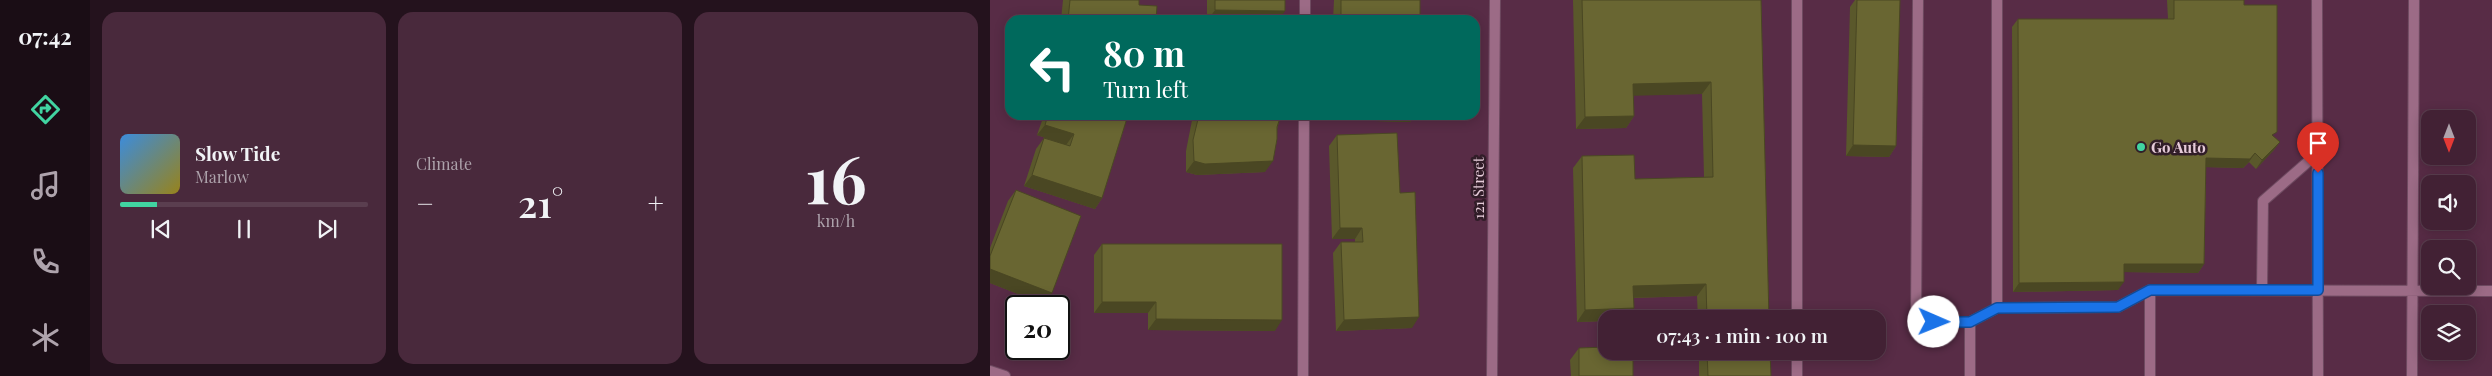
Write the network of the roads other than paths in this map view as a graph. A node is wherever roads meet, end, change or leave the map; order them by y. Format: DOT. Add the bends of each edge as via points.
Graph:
graph roads {
  1 [pos="1305,0"];
  2 [pos="1495,0"];
  3 [pos="1797,0"];
  4 [pos="1918,0"];
  5 [pos="1997,0"];
  6 [pos="2317,0"];
  7 [pos="2414,0"];
  8 [pos="1304,15"];
  9 [pos="1304,120"];
  10 [pos="2318,154"];
  11 [pos="2150,290"];
  12 [pos="2262,290"];
  13 [pos="2318,290"];
  14 [pos="2412,291"];
  15 [pos="2492,291"];
  16 [pos="1997,308"];
  17 [pos="1797,310"];
  18 [pos="1970,322"];
  19 [pos="1797,360"];
  20 [pos="990,371"];
  21 [pos="1005,376"];
  22 [pos="1303,376"];
  23 [pos="1492,376"];
  24 [pos="1797,376"];
  25 [pos="1970,376"];
  26 [pos="2150,376"];
  27 [pos="2318,376"];
  28 [pos="2412,376"];
  1 -- 8 [label="street"];
  2 -- 23 [label="street, 121 Street"];
  3 -- 17 [label="street"];
  4 -- 18 [label="street" via="1916,322"];
  5 -- 16 [label="street"];
  6 -- 10 [label="street"];
  7 -- 14 [label="street"];
  9 -- 22 [label="street"];
  10 -- 12 [label="street" via="2263,201"];
  10 -- 13 [label="street"];
  11 -- 12 [label="street"];
  11 -- 16 [label="street" via="2118,307"];
  11 -- 26 [label="street"];
  12 -- 13 [label="street"];
  13 -- 14 [label="street"];
  13 -- 27 [label="street"];
  14 -- 15 [label="street"];
  14 -- 28 [label="street"];
  16 -- 18 [label="street"];
  18 -- 25 [label="street"];
  19 -- 24 [label="street"];
  20 -- 21 [label="street"];
}
